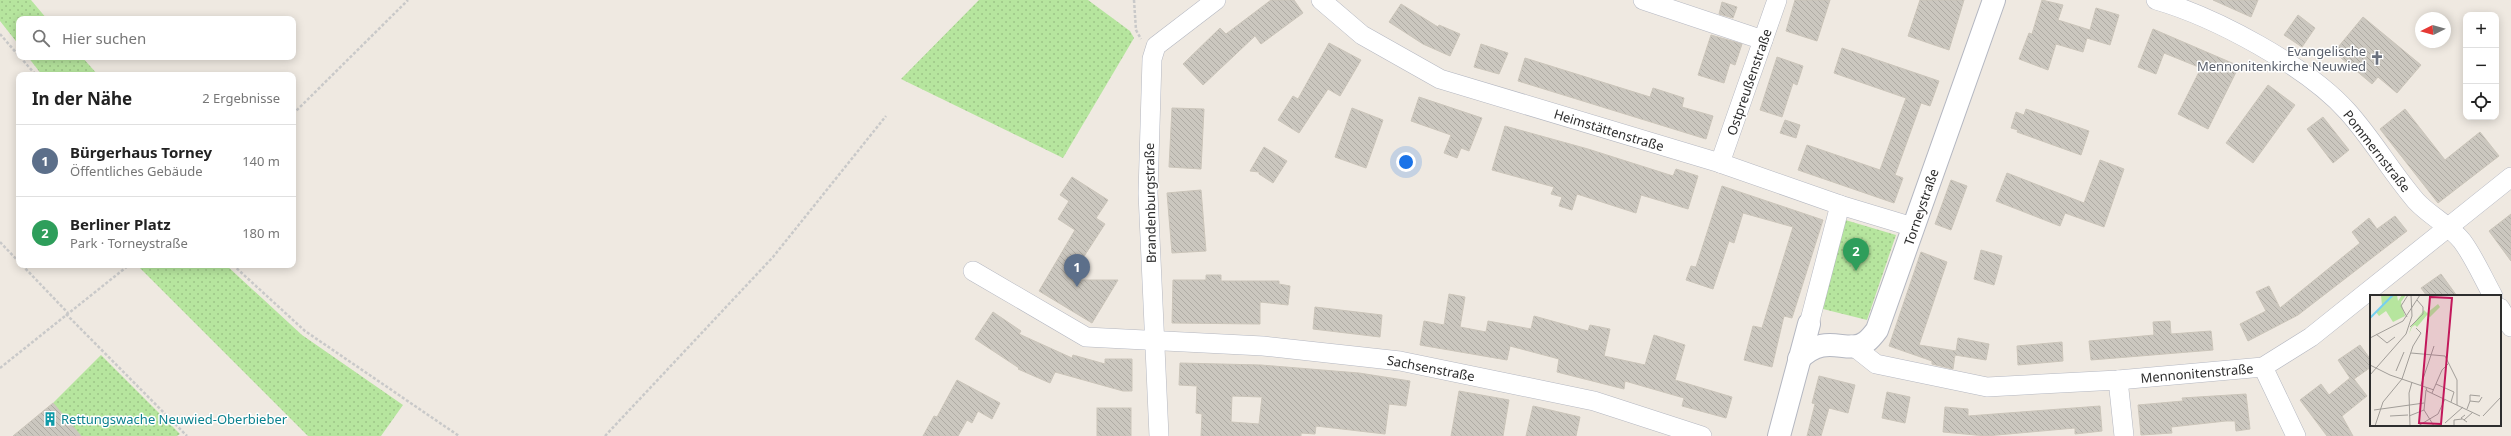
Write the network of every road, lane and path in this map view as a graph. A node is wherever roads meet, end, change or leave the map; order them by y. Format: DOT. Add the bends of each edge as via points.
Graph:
graph roads {
  1 [pos="408,0"];
  2 [pos="1134,0"];
  3 [pos="1216,0"];
  4 [pos="1321,0"];
  5 [pos="1643,0"];
  6 [pos="1777,0"];
  7 [pos="1994,0"];
  8 [pos="2156,0"];
  9 [pos="0,34"];
  10 [pos="1763,40"];
  11 [pos="16,52"];
  12 [pos="1152,59"];
  13 [pos="23,60"];
  14 [pos="33,72"];
  15 [pos="296,111"];
  16 [pos="886,116"];
  17 [pos="1720,163"];
  18 [pos="2511,177"];
  19 [pos="1840,205"];
  20 [pos="1913,227"];
  21 [pos="2448,227"];
  22 [pos="0,242"];
  23 [pos="16,259"];
  24 [pos="25,268"];
  25 [pos="125,268"];
  26 [pos="236,268"];
  27 [pos="973,271"];
  28 [pos="2492,295"];
  29 [pos="2501,310"];
  30 [pos="67,314"];
  31 [pos="1809,324"];
  32 [pos="2511,328"];
  33 [pos="1153,342"];
  34 [pos="1852,345"];
  35 [pos="1799,360"];
  36 [pos="2263,367"];
  37 [pos="0,368"];
  38 [pos="2118,380"];
  39 [pos="187,436"];
  40 [pos="459,436"];
  41 [pos="605,436"];
  42 [pos="1159,436"];
  43 [pos="1702,436"];
  44 [pos="1778,436"];
  45 [pos="2124,436"];
  46 [pos="2296,436"];
  1 -- 15 [label="path"];
  2 -- 12 [label="path" via="1136,30"];
  3 -- 12 [label="street, Brandenburgstraße" via="1156,46"];
  4 -- 17 [label="street, Heimstättenstraße" via="1362,35 1440,80"];
  5 -- 10 [label="street"];
  6 -- 10 [label="street, Ostpreußenstraße"];
  7 -- 20 [label="street, Torneystraße"];
  8 -- 21 [label="street, Pommernstraße" via="2219,23 2309,76 2348,111 2429,215"];
  9 -- 11 [label="path"];
  10 -- 17 [label="street, Ostpreußenstraße"];
  12 -- 33 [label="street, Brandenburgstraße" via="1148,193"];
  13 -- 14 [label="path"];
  16 -- 41 [label="path" via="773,257"];
  17 -- 19 [label="street, Heimstättenstraße"];
  18 -- 21 [label="street, Mennonitenstraße"];
  19 -- 20 [label="street, Heimstättenstraße"];
  19 -- 31 [label="street"];
  20 -- 34 [label="street, Torneystraße" via="1877,330 1866,342"];
  21 -- 28 [label="street, Pommernstraße" via="2462,241"];
  21 -- 36 [label="street, Mennonitenstraße" via="2311,337"];
  22 -- 23 [label="path"];
  24 -- 30 [label="path"];
  25 -- 30 [label="path"];
  26 -- 40 [label="path" via="305,331"];
  27 -- 33 [label="street, Sachsenstraße" via="1086,337"];
  29 -- 32 [label="street"];
  30 -- 37 [label="path"];
  30 -- 39 [label="path"];
  31 -- 35 [label="street"];
  33 -- 42 [label="street, Brandenburgstraße"];
  33 -- 43 [label="street, Sachsenstraße" via="1263,346 1400,361 1594,401"];
  34 -- 35 [label="street, Torneystraße" via="1814,346"];
  34 -- 38 [label="street, Mennonitenstraße" via="1876,364 1987,387"];
  35 -- 44 [label="street"];
  36 -- 38 [label="street, Mennonitenstraße"];
  36 -- 46 [label="street"];
  38 -- 45 [label="street"];
}
